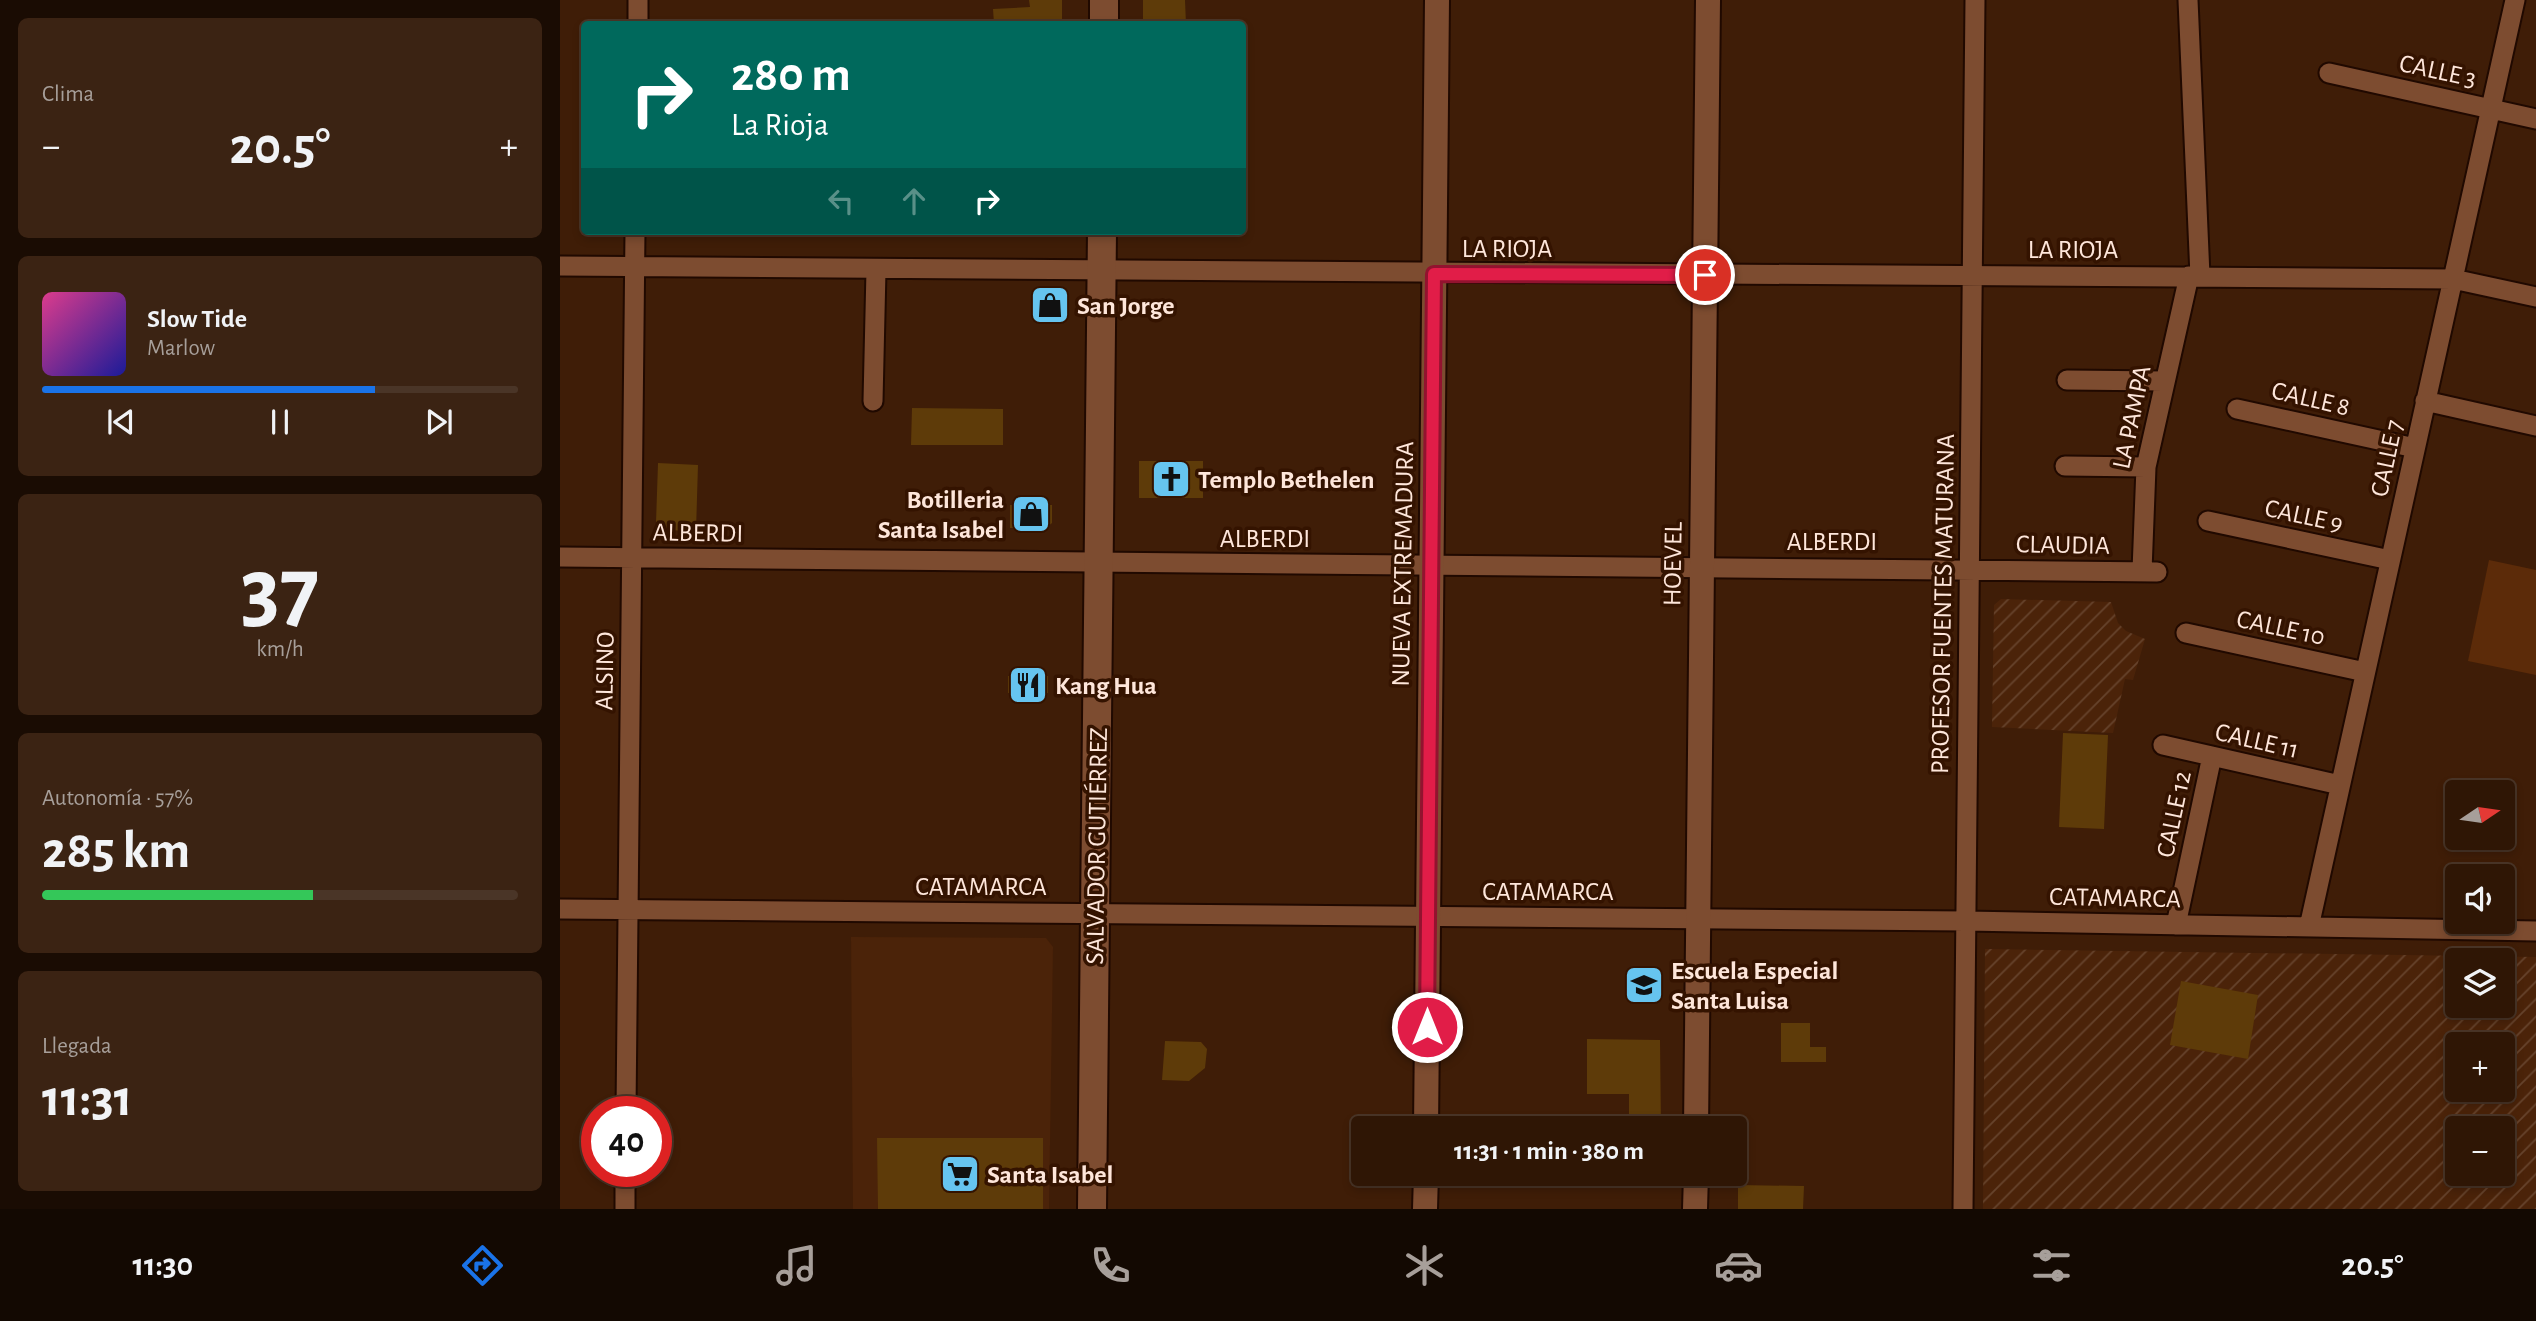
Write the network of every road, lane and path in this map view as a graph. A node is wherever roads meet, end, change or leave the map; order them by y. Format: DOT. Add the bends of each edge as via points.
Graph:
graph roads {
  1 [pos="638,0"];
  2 [pos="1104,0"];
  3 [pos="1437,0"];
  4 [pos="1708,0"];
  5 [pos="1975,0"];
  6 [pos="2188,0"];
  7 [pos="2515,0"];
  8 [pos="638,21"];
  9 [pos="1104,21"];
  10 [pos="2329,73"];
  11 [pos="2491,109"];
  12 [pos="2536,119"];
  13 [pos="635,235"];
  14 [pos="1102,235"];
  15 [pos="560,266"];
  16 [pos="635,267"];
  17 [pos="876,270"];
  18 [pos="1101,272"];
  19 [pos="1434,274"];
  20 [pos="1705,275"];
  21 [pos="1972,275"];
  22 [pos="2194,276"];
  23 [pos="2453,279"];
  24 [pos="2536,298"];
  25 [pos="2067,380"];
  26 [pos="2164,381"];
  27 [pos="873,401"];
  28 [pos="2425,401"];
  29 [pos="2237,409"];
  30 [pos="2536,426"];
  31 [pos="2415,448"];
  32 [pos="2065,466"];
  33 [pos="2146,467"];
  34 [pos="2208,521"];
  35 [pos="560,557"];
  36 [pos="632,557"];
  37 [pos="2390,560"];
  38 [pos="1098,563"];
  39 [pos="1432,566"];
  40 [pos="1702,566"];
  41 [pos="1969,569"];
  42 [pos="2149,571"];
  43 [pos="2186,633"];
  44 [pos="2365,672"];
  45 [pos="2163,746"];
  46 [pos="2212,756"];
  47 [pos="2340,785"];
  48 [pos="560,909"];
  49 [pos="628,909"];
  50 [pos="1095,914"];
  51 [pos="1428,916"];
  52 [pos="1698,919"];
  53 [pos="1966,921"];
  54 [pos="2176,925"];
  55 [pos="2309,927"];
  56 [pos="2536,931"];
  57 [pos="626,1096"];
  58 [pos="1426,1116"];
  59 [pos="1696,1116"];
  60 [pos="1426,1186"];
  61 [pos="1696,1186"];
  62 [pos="625,1187"];
  63 [pos="625,1209"];
  64 [pos="1092,1209"];
  65 [pos="1426,1209"];
  66 [pos="1695,1209"];
  67 [pos="1963,1209"];
  1 -- 8 [label="street"];
  2 -- 9 [label="main road"];
  3 -- 19 [label="street, NUEVA EXTREMADURA"];
  4 -- 20 [label="street, HOEVEL"];
  5 -- 21 [label="street, PROFESOR FUENTES MATURANA"];
  6 -- 22 [label="street, LA PAMPA"];
  7 -- 11 [label="street, CALLE 7"];
  10 -- 11 [label="street, CALLE 3"];
  11 -- 12 [label="street, CALLE 3"];
  11 -- 23 [label="street, CALLE 7"];
  13 -- 16 [label="street, ALSINO"];
  14 -- 18 [label="main road, SALVADOR GUTIÉRREZ"];
  15 -- 16 [label="street, LA RIOJA"];
  16 -- 17 [label="street, LA RIOJA"];
  16 -- 36 [label="street, ALSINO"];
  17 -- 18 [label="street, LA RIOJA"];
  17 -- 27 [label="street"];
  18 -- 19 [label="street, LA RIOJA"];
  18 -- 38 [label="main road, SALVADOR GUTIÉRREZ"];
  19 -- 20 [label="street, LA RIOJA"];
  19 -- 39 [label="street, NUEVA EXTREMADURA"];
  20 -- 21 [label="street, LA RIOJA"];
  20 -- 40 [label="street, HOEVEL"];
  21 -- 22 [label="street, LA RIOJA"];
  21 -- 41 [label="street, PROFESOR FUENTES MATURANA"];
  22 -- 23 [label="street, LA RIOJA"];
  22 -- 26 [label="street, LA PAMPA"];
  23 -- 24 [label="street, LA RIOJA"];
  23 -- 28 [label="street, CALLE 7"];
  25 -- 26 [label="street"];
  26 -- 33 [label="street, LA PAMPA"];
  28 -- 30 [label="street"];
  28 -- 31 [label="street, CALLE 7"];
  29 -- 31 [label="street, CALLE 8"];
  31 -- 37 [label="street, CALLE 7"];
  32 -- 33 [label="street"];
  33 -- 42 [label="street, LA PAMPA"];
  34 -- 37 [label="street, CALLE 9"];
  35 -- 36 [label="street, ALBERDI"];
  36 -- 38 [label="street, ALBERDI"];
  36 -- 49 [label="street, ALSINO"];
  37 -- 44 [label="street, CALLE 7"];
  38 -- 39 [label="street, ALBERDI"];
  38 -- 50 [label="main road, SALVADOR GUTIÉRREZ"];
  39 -- 40 [label="street, ALBERDI"];
  39 -- 51 [label="street, NUEVA EXTREMADURA"];
  40 -- 41 [label="street, ALBERDI"];
  40 -- 52 [label="street, HOEVEL"];
  41 -- 42 [label="street, CLAUDIA"];
  41 -- 53 [label="street, PROFESOR FUENTES MATURANA"];
  43 -- 44 [label="street, CALLE 10"];
  44 -- 47 [label="street, CALLE 7"];
  45 -- 46 [label="street, CALLE 11"];
  46 -- 47 [label="street, CALLE 11"];
  46 -- 54 [label="street, CALLE 12"];
  47 -- 55 [label="street, CALLE 7"];
  48 -- 49 [label="street, CATAMARCA"];
  49 -- 50 [label="street, CATAMARCA"];
  49 -- 57 [label="street, ALSINO"];
  50 -- 51 [label="street, CATAMARCA"];
  50 -- 64 [label="main road, SALVADOR GUTIÉRREZ"];
  51 -- 52 [label="street, CATAMARCA"];
  51 -- 58 [label="street, NUEVA EXTREMADURA"];
  52 -- 53 [label="street, CATAMARCA"];
  52 -- 59 [label="street, HOEVEL"];
  53 -- 54 [label="street, CATAMARCA"];
  53 -- 67 [label="street, PROFESOR FUENTES MATURANA"];
  54 -- 55 [label="street, CATAMARCA"];
  55 -- 56 [label="street, CATAMARCA"];
  60 -- 65 [label="street"];
  61 -- 66 [label="street"];
  62 -- 63 [label="street"];
}
